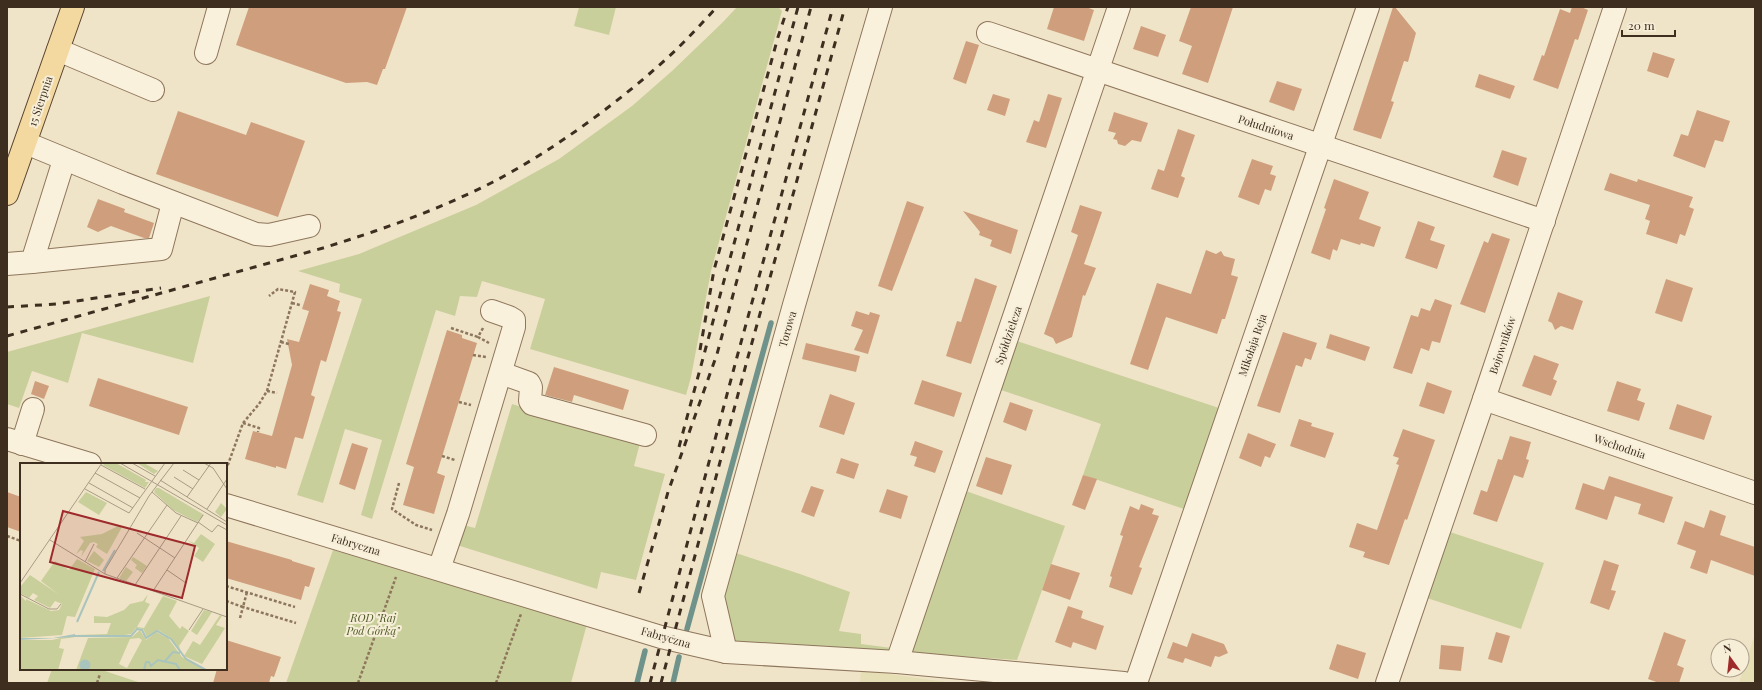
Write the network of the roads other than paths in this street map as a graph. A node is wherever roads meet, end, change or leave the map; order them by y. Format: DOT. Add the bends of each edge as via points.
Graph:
graph roads {
  1 [pos="73,7"];
  2 [pos="219,7"];
  3 [pos="881,7"];
  4 [pos="1120,7"];
  5 [pos="1368,7"];
  6 [pos="1615,7"];
  7 [pos="988,33"];
  8 [pos="58,50"];
  9 [pos="206,53"];
  10 [pos="1097,71"];
  11 [pos="153,90"];
  12 [pos="26,143"];
  13 [pos="1322,145"];
  14 [pos="64,160"];
  15 [pos="7,194"];
  16 [pos="174,203"];
  17 [pos="1544,221"];
  18 [pos="309,226"];
  19 [pos="32,262"];
  20 [pos="7,264"];
  21 [pos="492,311"];
  22 [pos="501,373"];
  23 [pos="1484,399"];
  24 [pos="34,408"];
  25 [pos="644,435"];
  26 [pos="15,442"];
  27 [pos="87,463"];
  28 [pos="1755,492"];
  29 [pos="227,505"];
  30 [pos="439,568"];
  31 [pos="726,652"];
  32 [pos="897,662"];
  33 [pos="1124,683"];
  34 [pos="1136,683"];
  35 [pos="1387,683"];
  1 -- 8 [label="main road, 15 Sierpnia"];
  2 -- 9 [label="street"];
  3 -- 31 [label="street, Torowa" via="712,596"];
  4 -- 10 [label="street, Spółdzielcza"];
  5 -- 13 [label="street, Mikołaja Reja"];
  6 -- 17 [label="street, Bojowników"];
  7 -- 10 [label="street, Południowa"];
  8 -- 11 [label="street"];
  8 -- 12 [label="main road, 15 Sierpnia"];
  10 -- 13 [label="street, Południowa"];
  10 -- 32 [label="street, Spółdzielcza"];
  12 -- 14 [label="street"];
  12 -- 15 [label="main road, 15 Sierpnia"];
  13 -- 17 [label="street, Południowa"];
  13 -- 34 [label="street, Mikołaja Reja"];
  14 -- 16 [label="street"];
  14 -- 19 [label="street"];
  16 -- 18 [label="street" via="262,236"];
  16 -- 19 [label="street" via="161,249"];
  17 -- 23 [label="street, Bojowników"];
  19 -- 20 [label="street"];
  21 -- 22 [label="street" via="514,320"];
  22 -- 25 [label="street" via="529,383 532,404"];
  22 -- 30 [label="street"];
  23 -- 28 [label="street, Wschodnia"];
  23 -- 35 [label="street, Bojowników"];
  24 -- 26 [label="street"];
  26 -- 27 [label="street"];
  29 -- 30 [label="street, Fabryczna"];
  30 -- 31 [label="street, Fabryczna" via="667,638"];
  31 -- 32 [label="street, Fabryczna"];
  32 -- 33 [label="street, Fabryczna"];
}
